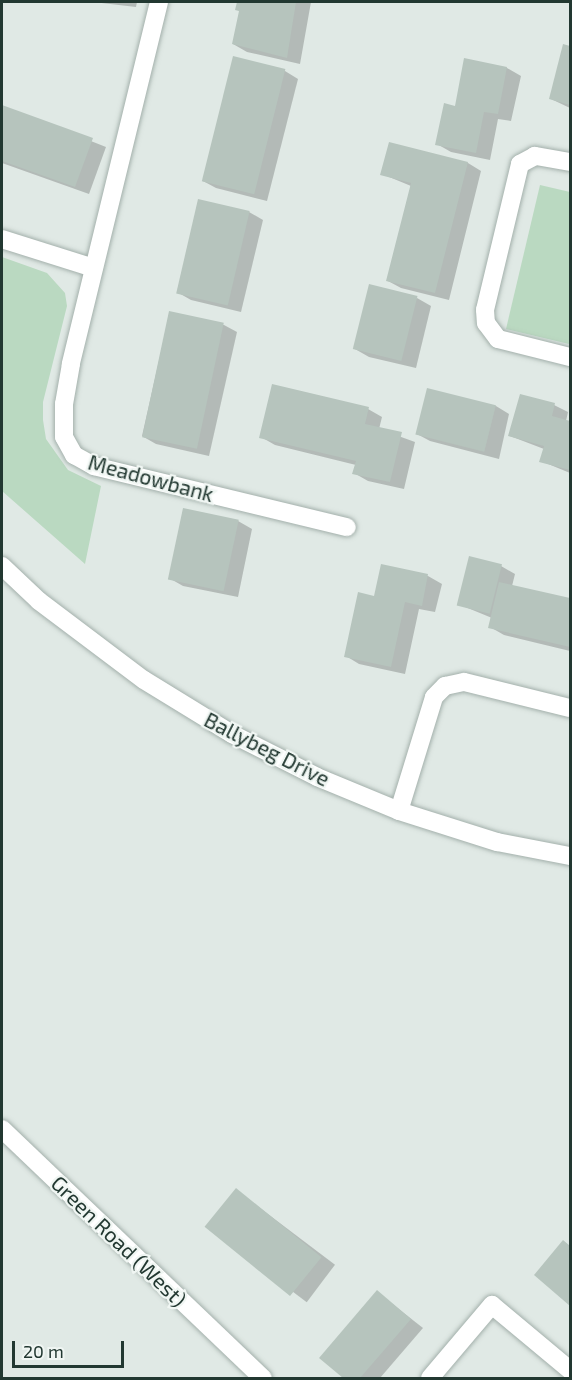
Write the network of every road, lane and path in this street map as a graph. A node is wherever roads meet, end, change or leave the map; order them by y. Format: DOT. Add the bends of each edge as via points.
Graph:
graph roads {
  1 [pos="159,2"];
  2 [pos="570,162"];
  3 [pos="2,239"];
  4 [pos="93,267"];
  5 [pos="570,357"];
  6 [pos="348,527"];
  7 [pos="2,566"];
  8 [pos="570,708"];
  9 [pos="399,811"];
  10 [pos="570,856"];
  11 [pos="2,1129"];
  12 [pos="570,1371"];
  13 [pos="263,1378"];
  14 [pos="430,1378"];
  1 -- 4 [label="street, Meadowbank"];
  2 -- 5 [label="street" via="535,156 520,164 485,310 486,323 498,339"];
  3 -- 4 [label="street"];
  4 -- 6 [label="street, Meadowbank" via="62,415 64,438 74,455 108,471"];
  7 -- 9 [label="street, Ballybeg Drive" via="87,638 190,711 317,777"];
  8 -- 9 [label="street" via="464,682 445,686 434,698"];
  9 -- 10 [label="street, Ballybeg Drive" via="497,842"];
  11 -- 13 [label="street, Green Road (West)"];
  12 -- 14 [label="street" via="492,1305"];
}
